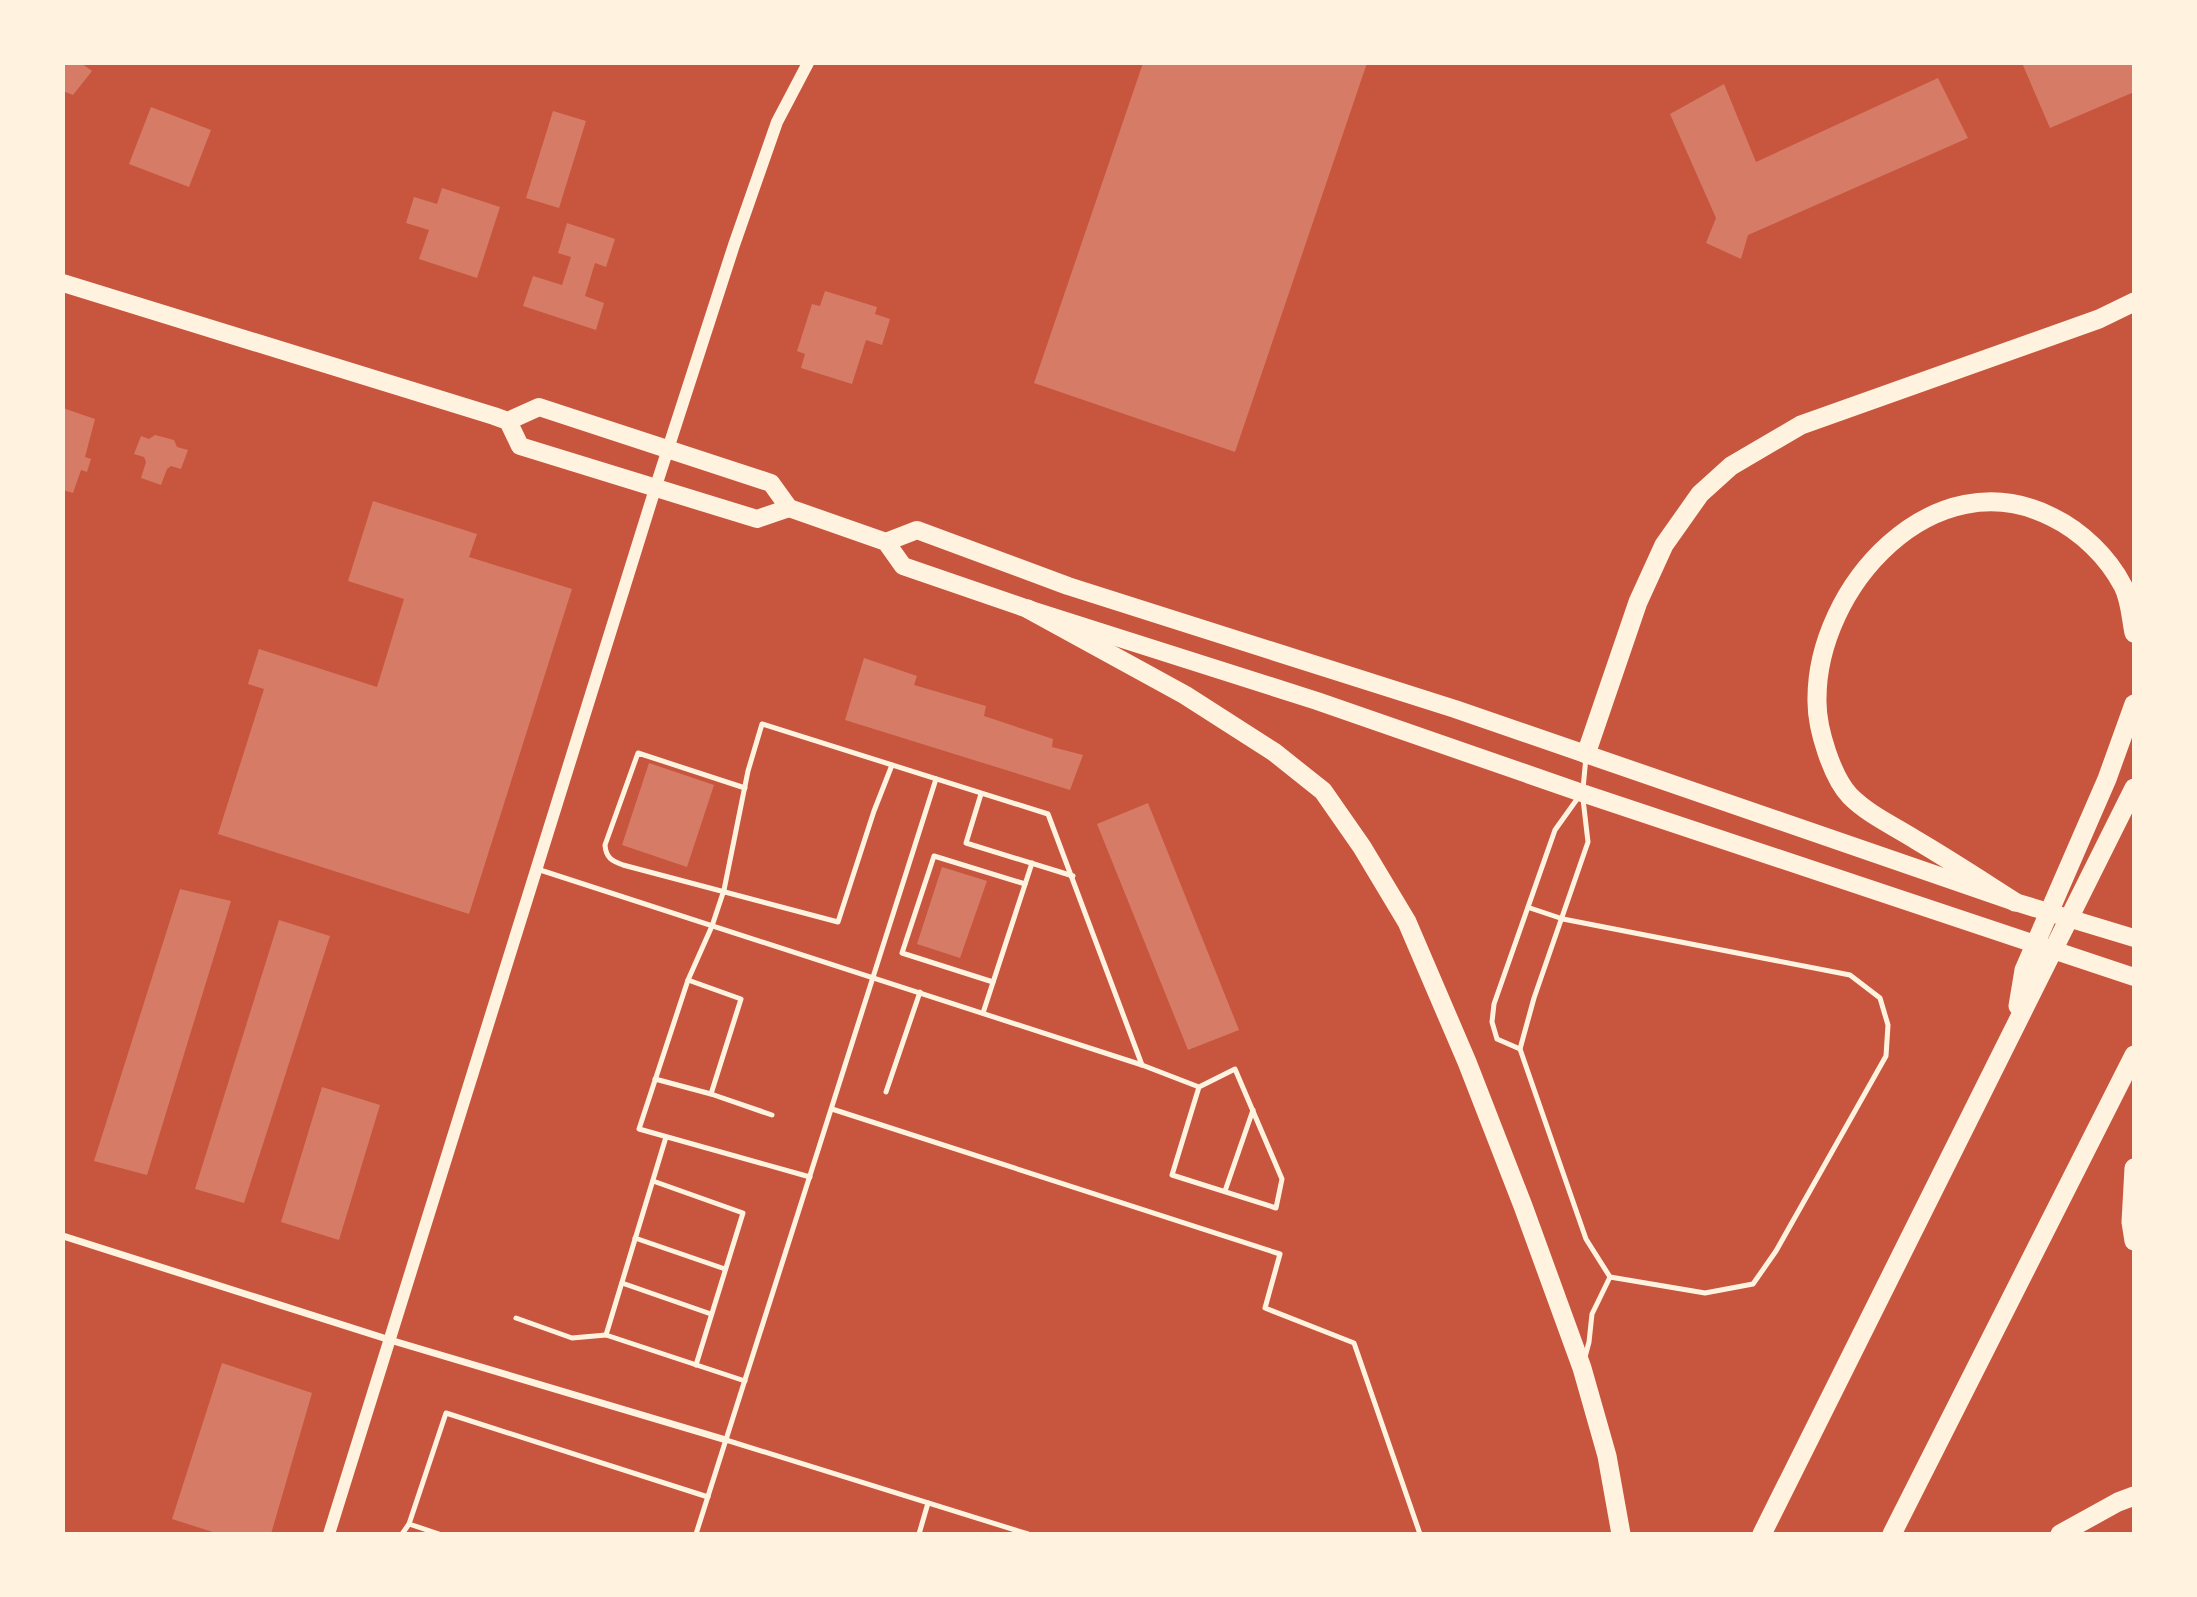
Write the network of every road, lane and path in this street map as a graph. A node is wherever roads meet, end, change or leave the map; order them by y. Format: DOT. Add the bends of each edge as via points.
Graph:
graph roads {
  1 [pos="808,63"];
  2 [pos="63,283"];
  3 [pos="2134,302"];
  4 [pos="508,421"];
  5 [pos="669,449"];
  6 [pos="655,489"];
  7 [pos="789,508"];
  8 [pos="886,542"];
  9 [pos="1028,608"];
  10 [pos="2134,633"];
  11 [pos="2134,704"];
  12 [pos="1586,754"];
  13 [pos="892,765"];
  14 [pos="936,779"];
  15 [pos="745,788"];
  16 [pos="2134,788"];
  17 [pos="1582,793"];
  18 [pos="981,794"];
  19 [pos="1032,863"];
  20 [pos="537,869"];
  21 [pos="1073,876"];
  22 [pos="1025,884"];
  23 [pos="724,890"];
  24 [pos="2015,902"];
  25 [pos="1530,908"];
  26 [pos="1563,919"];
  27 [pos="712,926"];
  28 [pos="2134,939"];
  29 [pos="2134,977"];
  30 [pos="874,978"];
  31 [pos="688,981"];
  32 [pos="993,982"];
  33 [pos="919,992"];
  34 [pos="983,1013"];
  35 [pos="2014,1027"];
  36 [pos="1520,1049"];
  37 [pos="2134,1055"];
  38 [pos="1142,1065"];
  39 [pos="655,1079"];
  40 [pos="1199,1087"];
  41 [pos="886,1092"];
  42 [pos="711,1094"];
  43 [pos="832,1110"];
  44 [pos="1253,1110"];
  45 [pos="772,1115"];
  46 [pos="666,1137"];
  47 [pos="2134,1168"];
  48 [pos="810,1177"];
  49 [pos="653,1181"];
  50 [pos="1225,1191"];
  51 [pos="63,1236"];
  52 [pos="635,1238"];
  53 [pos="2134,1241"];
  54 [pos="725,1269"];
  55 [pos="1610,1277"];
  56 [pos="622,1283"];
  57 [pos="711,1314"];
  58 [pos="516,1318"];
  59 [pos="606,1335"];
  60 [pos="390,1340"];
  61 [pos="696,1364"];
  62 [pos="1582,1368"];
  63 [pos="745,1381"];
  64 [pos="726,1440"];
  65 [pos="2134,1496"];
  66 [pos="708,1497"];
  67 [pos="928,1503"];
  68 [pos="409,1524"];
  69 [pos="329,1534"];
  70 [pos="402,1534"];
  71 [pos="439,1534"];
  72 [pos="696,1534"];
  73 [pos="919,1534"];
  74 [pos="1028,1534"];
  75 [pos="1420,1534"];
  76 [pos="1621,1534"];
  77 [pos="1762,1534"];
  78 [pos="1892,1534"];
  79 [pos="2060,1534"];
  1 -- 5 [label="street" via="777,122"];
  2 -- 4 [label="main road"];
  3 -- 12 [label="highway" via="2099,319 1801,425 1731,466 1700,494 1664,545 1638,602"];
  4 -- 5 [label="main road" via="538,407"];
  4 -- 6 [label="main road" via="520,446"];
  5 -- 6 [label="street"];
  5 -- 7 [label="main road" via="771,484"];
  6 -- 7 [label="main road" via="757,519"];
  6 -- 20 [label="street"];
  7 -- 8 [label="main road"];
  8 -- 9 [label="main road" via="902,566"];
  8 -- 12 [label="main road" via="917,530 1068,586"];
  9 -- 17 [label="main road" via="1330,705"];
  9 -- 62 [label="highway" via="1185,695 1274,752 1322,791 1336,809 1408,922 1467,1062"];
  10 -- 24 [label="highway" via="2124,588 2104,558 2072,527 2039,510 1999,500 1937,512 1908,530 1869,563 1835,615 1816,682 1817,714 1822,740 1848,794 1874,816"];
  11 -- 35 [label="highway" via="2107,779 2024,970"];
  12 -- 17 [label="lane"];
  12 -- 24 [label="main road"];
  13 -- 14 [label="lane"];
  13 -- 15 [label="lane" via="762,724"];
  13 -- 23 [label="lane" via="838,922"];
  14 -- 18 [label="lane"];
  14 -- 30 [label="lane"];
  15 -- 23 [label="lane"];
  15 -- 23 [label="lane" via="638,753 605,845 612,860"];
  16 -- 35 [label="highway"];
  17 -- 25 [label="lane" via="1556,830"];
  17 -- 26 [label="lane" via="1588,842"];
  17 -- 29 [label="main road"];
  18 -- 19 [label="lane" via="966,843"];
  18 -- 21 [label="lane" via="1048,814"];
  19 -- 21 [label="lane"];
  19 -- 22 [label="lane"];
  20 -- 27 [label="lane"];
  20 -- 60 [label="street"];
  21 -- 38 [label="lane"];
  22 -- 32 [label="lane"];
  22 -- 32 [label="lane" via="934,856 902,953"];
  23 -- 27 [label="lane"];
  24 -- 28 [label="main road"];
  25 -- 26 [label="lane"];
  25 -- 36 [label="lane" via="1494,1004 1492,1022 1497,1039"];
  26 -- 36 [label="lane"];
  26 -- 55 [label="lane" via="1850,975 1881,998 1888,1026 1886,1056 1754,1284 1705,1293"];
  27 -- 30 [label="lane"];
  27 -- 31 [label="lane"];
  30 -- 33 [label="lane"];
  30 -- 43 [label="lane"];
  31 -- 39 [label="lane"];
  31 -- 42 [label="lane" via="741,999"];
  32 -- 34 [label="lane"];
  33 -- 34 [label="lane"];
  33 -- 41 [label="lane"];
  34 -- 38 [label="lane"];
  35 -- 77 [label="highway"];
  36 -- 55 [label="lane" via="1586,1239"];
  37 -- 78 [label="highway"];
  38 -- 40 [label="lane"];
  39 -- 42 [label="lane"];
  39 -- 46 [label="lane" via="639,1129"];
  40 -- 44 [label="lane" via="1235,1069"];
  40 -- 50 [label="lane" via="1172,1175"];
  42 -- 45 [label="lane"];
  43 -- 48 [label="lane"];
  43 -- 75 [label="lane" via="1280,1254 1265,1308 1354,1343"];
  44 -- 50 [label="lane"];
  44 -- 50 [label="lane" via="1282,1179 1276,1208"];
  46 -- 48 [label="lane"];
  46 -- 49 [label="lane"];
  47 -- 53 [label="highway"];
  48 -- 63 [label="lane"];
  49 -- 52 [label="lane"];
  49 -- 54 [label="lane" via="743,1213"];
  51 -- 60 [label="street"];
  52 -- 54 [label="lane"];
  52 -- 56 [label="lane"];
  54 -- 57 [label="lane"];
  55 -- 62 [label="lane" via="1592,1314"];
  56 -- 57 [label="lane"];
  56 -- 59 [label="lane"];
  57 -- 61 [label="lane"];
  58 -- 59 [label="lane" via="572,1338"];
  59 -- 61 [label="lane"];
  60 -- 64 [label="street"];
  60 -- 69 [label="street"];
  61 -- 63 [label="lane"];
  62 -- 76 [label="highway"];
  63 -- 64 [label="lane"];
  64 -- 66 [label="lane"];
  64 -- 67 [label="lane"];
  65 -- 79 [label="highway"];
  66 -- 68 [label="lane" via="446,1413"];
  66 -- 72 [label="lane"];
  67 -- 73 [label="lane"];
  67 -- 74 [label="lane"];
  68 -- 70 [label="lane"];
  68 -- 71 [label="lane"];
}
